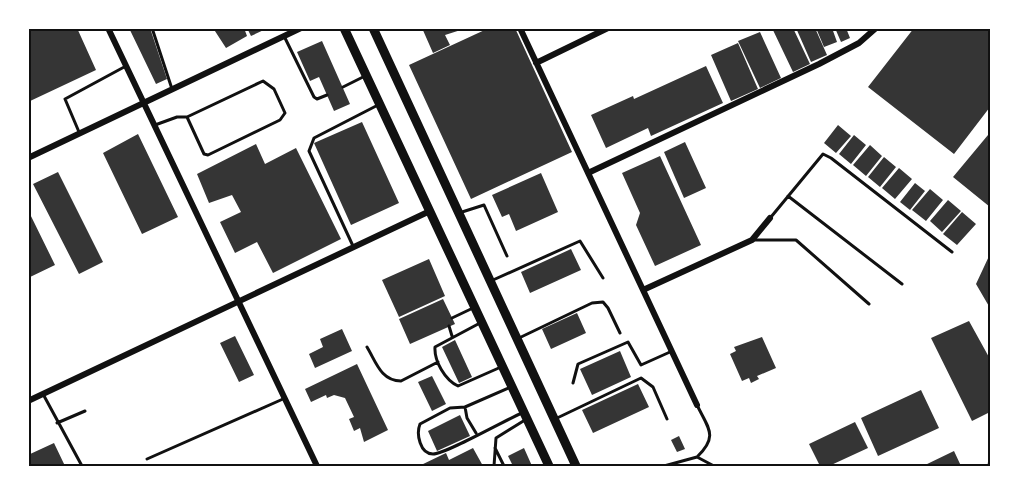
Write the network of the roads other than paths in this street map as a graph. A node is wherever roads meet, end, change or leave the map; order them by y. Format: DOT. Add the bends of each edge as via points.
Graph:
graph roads {
  1 [pos="108,28"];
  2 [pos="152,28"];
  3 [pos="301,28"];
  4 [pos="344,28"];
  5 [pos="373,28"];
  6 [pos="520,28"];
  7 [pos="608,28"];
  8 [pos="876,28"];
  9 [pos="284,36"];
  10 [pos="536,63"];
  11 [pos="126,66"];
  12 [pos="366,75"];
  13 [pos="343,87"];
  14 [pos="172,89"];
  15 [pos="327,95"];
  16 [pos="145,103"];
  17 [pos="380,104"];
  18 [pos="187,117"];
  19 [pos="155,125"];
  20 [pos="80,134"];
  21 [pos="28,158"];
  22 [pos="588,173"];
  23 [pos="788,196"];
  24 [pos="430,212"];
  25 [pos="459,214"];
  26 [pos="770,218"];
  27 [pos="752,240"];
  28 [pos="354,247"];
  29 [pos="952,252"];
  30 [pos="507,256"];
  31 [pos="603,278"];
  32 [pos="490,282"];
  33 [pos="902,284"];
  34 [pos="643,290"];
  35 [pos="239,302"];
  36 [pos="869,304"];
  37 [pos="475,307"];
  38 [pos="452,318"];
  39 [pos="481,322"];
  40 [pos="449,326"];
  41 [pos="620,333"];
  42 [pos="452,336"];
  43 [pos="516,339"];
  44 [pos="367,347"];
  45 [pos="672,351"];
  46 [pos="438,362"];
  47 [pos="502,367"];
  48 [pos="573,383"];
  49 [pos="512,386"];
  50 [pos="43,394"];
  51 [pos="285,398"];
  52 [pos="28,401"];
  53 [pos="697,405"];
  54 [pos="465,407"];
  55 [pos="85,411"];
  56 [pos="525,416"];
  57 [pos="667,418"];
  58 [pos="554,419"];
  59 [pos="57,423"];
  60 [pos="478,433"];
  61 [pos="495,446"];
  62 [pos="697,457"];
  63 [pos="990,458"];
  64 [pos="147,459"];
  65 [pos="82,466"];
  66 [pos="318,466"];
  67 [pos="494,466"];
  68 [pos="504,466"];
  69 [pos="549,466"];
  70 [pos="576,466"];
  71 [pos="664,466"];
  72 [pos="714,466"];
  73 [pos="988,466"];
  1 -- 11 [label="street"];
  2 -- 14 [label="lane"];
  3 -- 9 [label="street"];
  4 -- 12 [label="main road"];
  5 -- 25 [label="main road"];
  6 -- 10 [label="street"];
  7 -- 10 [label="street"];
  8 -- 22 [label="street" via="859,43 819,64"];
  9 -- 14 [label="street"];
  9 -- 15 [label="lane" via="314,97"];
  10 -- 22 [label="street"];
  11 -- 16 [label="street"];
  11 -- 20 [label="lane" via="64,99"];
  12 -- 13 [label="lane"];
  12 -- 17 [label="main road"];
  14 -- 16 [label="street"];
  16 -- 19 [label="street"];
  16 -- 20 [label="street"];
  17 -- 24 [label="main road"];
  17 -- 28 [label="lane" via="314,138 309,145"];
  18 -- 18 [label="lane" via="204,154 208,155 280,120 285,113 274,89 263,81"];
  18 -- 19 [label="lane"];
  19 -- 35 [label="street"];
  20 -- 21 [label="street"];
  22 -- 34 [label="street"];
  23 -- 26 [label="lane"];
  23 -- 29 [label="lane" via="823,154"];
  23 -- 33 [label="lane"];
  24 -- 28 [label="street"];
  24 -- 37 [label="main road"];
  25 -- 30 [label="lane" via="484,205"];
  25 -- 32 [label="main road"];
  26 -- 27 [label="street"];
  27 -- 34 [label="street"];
  27 -- 36 [label="lane" via="795,240"];
  28 -- 35 [label="street"];
  31 -- 32 [label="lane" via="580,242"];
  32 -- 43 [label="main road"];
  34 -- 45 [label="street"];
  35 -- 50 [label="street"];
  35 -- 51 [label="street"];
  37 -- 38 [label="lane"];
  37 -- 39 [label="main road"];
  39 -- 42 [label="lane"];
  39 -- 47 [label="main road"];
  40 -- 42 [label="lane"];
  41 -- 43 [label="lane" via="603,302 592,303"];
  42 -- 46 [label="lane" via="435,346"];
  43 -- 58 [label="main road"];
  44 -- 46 [label="lane" via="382,374 395,381"];
  45 -- 48 [label="lane" via="641,366 628,342 577,365"];
  45 -- 53 [label="street"];
  46 -- 47 [label="lane" via="449,381 458,386"];
  47 -- 49 [label="main road"];
  49 -- 54 [label="lane"];
  49 -- 56 [label="main road"];
  50 -- 52 [label="street"];
  50 -- 59 [label="lane"];
  51 -- 64 [label="lane"];
  51 -- 66 [label="street"];
  53 -- 62 [label="lane" via="710,433 710,441"];
  54 -- 60 [label="lane" via="467,418"];
  54 -- 60 [label="lane" via="450,408 420,424 420,442 428,453 434,454"];
  55 -- 59 [label="lane"];
  56 -- 60 [label="lane"];
  56 -- 61 [label="lane" via="499,434"];
  56 -- 69 [label="main road"];
  57 -- 58 [label="lane" via="653,387 641,378"];
  58 -- 70 [label="main road"];
  59 -- 65 [label="lane"];
  61 -- 67 [label="lane"];
  61 -- 68 [label="lane"];
  62 -- 71 [label="lane"];
  62 -- 72 [label="lane"];
  63 -- 73 [label="lane"];
}
